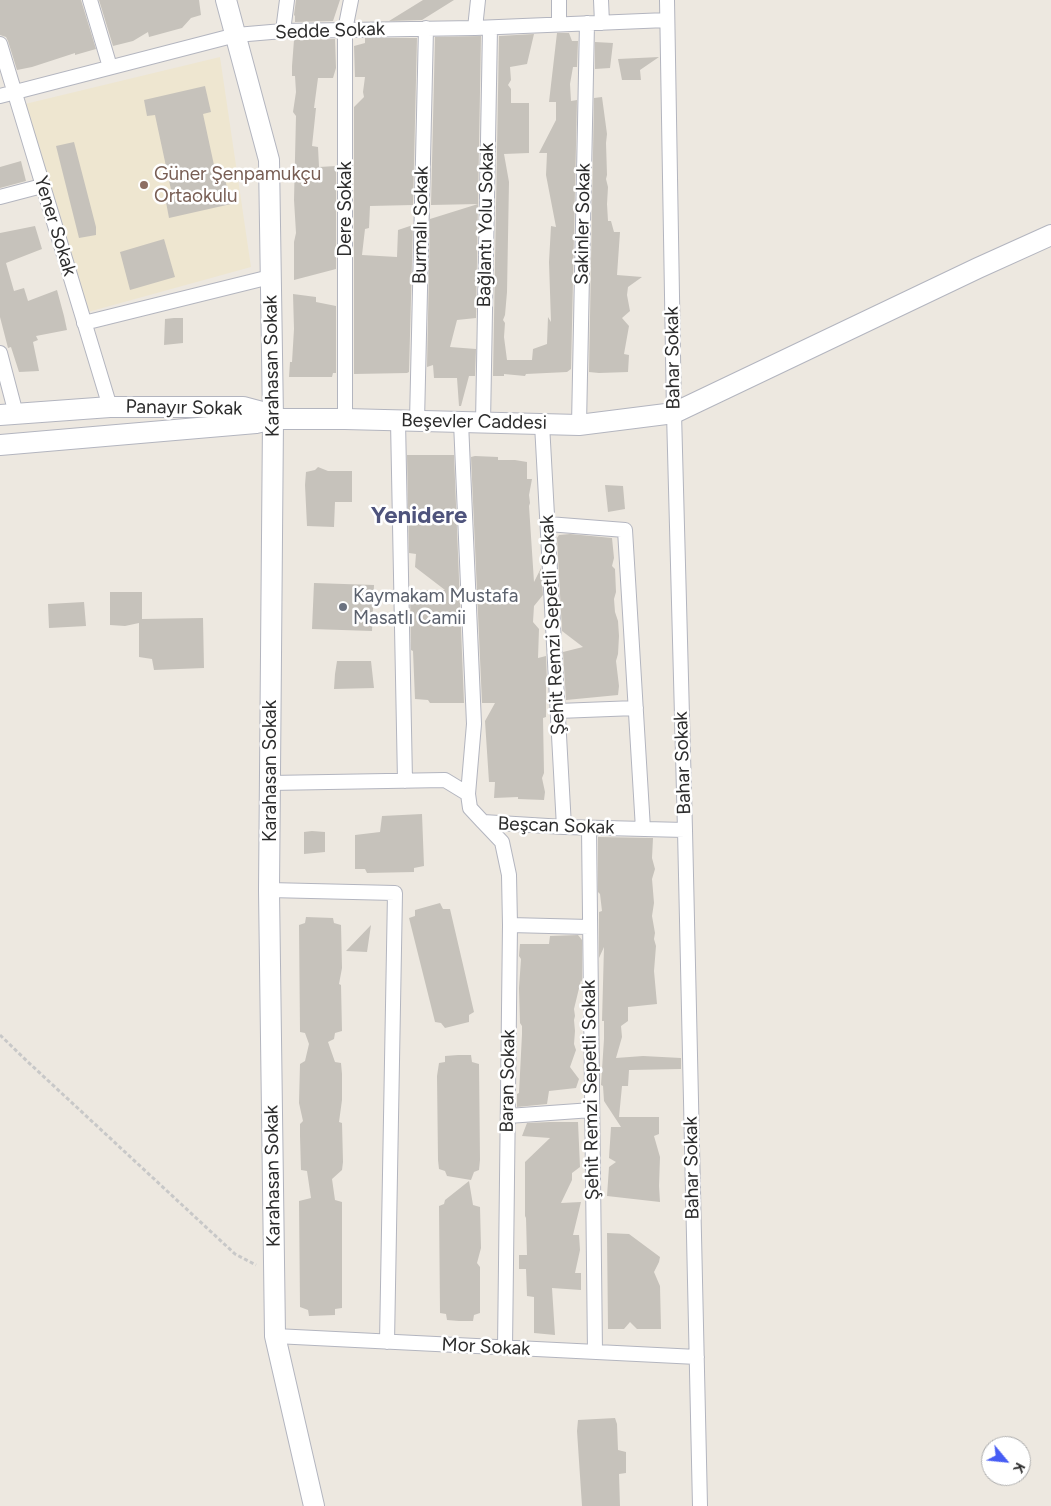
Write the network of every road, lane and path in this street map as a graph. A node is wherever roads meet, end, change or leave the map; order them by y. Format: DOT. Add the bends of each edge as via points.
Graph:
graph roads {
  1 [pos="90,0"];
  2 [pos="226,0"];
  3 [pos="287,0"];
  4 [pos="350,0"];
  5 [pos="478,0"];
  6 [pos="559,0"];
  7 [pos="602,0"];
  8 [pos="666,0"];
  9 [pos="667,20"];
  10 [pos="602,22"];
  11 [pos="587,23"];
  12 [pos="559,24"];
  13 [pos="426,28"];
  14 [pos="483,28"];
  15 [pos="345,30"];
  16 [pos="283,31"];
  17 [pos="236,35"];
  18 [pos="0,44"];
  19 [pos="110,67"];
  20 [pos="15,92"];
  21 [pos="0,96"];
  22 [pos="42,186"];
  23 [pos="0,197"];
  24 [pos="1051,235"];
  25 [pos="270,277"];
  26 [pos="84,323"];
  27 [pos="0,353"];
  28 [pos="110,407"];
  29 [pos="674,413"];
  30 [pos="8,414"];
  31 [pos="273,419"];
  32 [pos="345,419"];
  33 [pos="408,421"];
  34 [pos="461,422"];
  35 [pos="482,423"];
  36 [pos="542,424"];
  37 [pos="579,425"];
  38 [pos="0,445"];
  39 [pos="548,524"];
  40 [pos="636,708"];
  41 [pos="558,711"];
  42 [pos="405,781"];
  43 [pos="270,783"];
  44 [pos="468,794"];
  45 [pos="483,822"];
  46 [pos="564,827"];
  47 [pos="589,828"];
  48 [pos="643,829"];
  49 [pos="685,830"];
  50 [pos="269,890"];
  51 [pos="510,925"];
  52 [pos="589,927"];
  53 [pos="0,1034"];
  54 [pos="592,1110"];
  55 [pos="508,1116"];
  56 [pos="274,1270"];
  57 [pos="275,1336"];
  58 [pos="387,1342"];
  59 [pos="505,1348"];
  60 [pos="595,1352"];
  61 [pos="697,1357"];
  62 [pos="314,1506"];
  63 [pos="700,1506"];
  1 -- 19 [label="street"];
  2 -- 17 [label="street, Karahasan Sokak"];
  3 -- 16 [label="street"];
  4 -- 15 [label="street, Dere Sokak"];
  5 -- 14 [label="street, Bağlantı Yolu Sokak"];
  6 -- 12 [label="street"];
  7 -- 10 [label="street"];
  8 -- 9 [label="street, Bahar Sokak"];
  9 -- 10 [label="street, Sedde Sokak"];
  9 -- 29 [label="street, Bahar Sokak"];
  10 -- 11 [label="street, Sedde Sokak"];
  11 -- 12 [label="street, Sedde Sokak"];
  11 -- 37 [label="street, Sakinler Sokak"];
  12 -- 14 [label="street, Sedde Sokak"];
  13 -- 14 [label="street, Sedde Sokak"];
  13 -- 15 [label="street, Sedde Sokak"];
  13 -- 33 [label="street, Burmalı Sokak"];
  14 -- 35 [label="street, Bağlantı Yolu Sokak"];
  15 -- 16 [label="street, Sedde Sokak"];
  15 -- 32 [label="street, Dere Sokak"];
  16 -- 17 [label="street, Sedde Sokak"];
  17 -- 19 [label="street, Sedde Sokak"];
  17 -- 25 [label="street, Karahasan Sokak" via="268,160"];
  18 -- 20 [label="street, Yener Sokak"];
  19 -- 20 [label="street, Sedde Sokak"];
  20 -- 21 [label="street, Sedde Sokak"];
  20 -- 22 [label="street, Yener Sokak"];
  22 -- 23 [label="street"];
  22 -- 26 [label="street, Yener Sokak"];
  24 -- 29 [label="street, Beşevler Caddesi"];
  25 -- 26 [label="street"];
  25 -- 31 [label="street, Karahasan Sokak"];
  26 -- 28 [label="street, Yener Sokak"];
  27 -- 30 [label="street"];
  28 -- 30 [label="street, Panayır Sokak"];
  28 -- 31 [label="street, Panayır Sokak" via="243,407"];
  29 -- 37 [label="street, Beşevler Caddesi"];
  29 -- 49 [label="street, Bahar Sokak"];
  31 -- 32 [label="street, Beşevler Caddesi"];
  31 -- 38 [label="street, Panayır Sokak"];
  31 -- 43 [label="street, Karahasan Sokak"];
  32 -- 33 [label="street, Beşevler Caddesi"];
  33 -- 34 [label="street, Beşevler Caddesi"];
  33 -- 42 [label="street, Burmalı Sokak"];
  34 -- 35 [label="street, Beşevler Caddesi"];
  34 -- 44 [label="street" via="474,724"];
  35 -- 36 [label="street, Beşevler Caddesi"];
  36 -- 37 [label="street, Beşevler Caddesi"];
  36 -- 39 [label="street, Şehit Remzi Sepetli Sokak"];
  39 -- 40 [label="street" via="625,530"];
  39 -- 41 [label="street, Şehit Remzi Sepetli Sokak"];
  40 -- 41 [label="street"];
  40 -- 48 [label="street"];
  41 -- 46 [label="street, Şehit Remzi Sepetli Sokak"];
  42 -- 43 [label="street"];
  42 -- 44 [label="street" via="445,780"];
  43 -- 50 [label="street, Karahasan Sokak"];
  44 -- 45 [label="street, Beşcan Sokak" via="470,808"];
  45 -- 46 [label="street, Beşcan Sokak"];
  45 -- 51 [label="street, Baran Sokak" via="502,842 509,875"];
  46 -- 47 [label="street, Beşcan Sokak"];
  47 -- 48 [label="street, Beşcan Sokak"];
  47 -- 52 [label="street, Şehit Remzi Sepetli Sokak"];
  48 -- 49 [label="street, Beşcan Sokak"];
  49 -- 61 [label="street, Bahar Sokak"];
  50 -- 56 [label="street, Karahasan Sokak"];
  50 -- 58 [label="street" via="395,892"];
  51 -- 52 [label="street"];
  51 -- 55 [label="street, Baran Sokak"];
  52 -- 54 [label="street, Şehit Remzi Sepetli Sokak"];
  53 -- 56 [label="path" via="235,1254"];
  54 -- 55 [label="street"];
  54 -- 60 [label="street, Şehit Remzi Sepetli Sokak"];
  55 -- 59 [label="street, Baran Sokak"];
  56 -- 57 [label="street, Karahasan Sokak"];
  57 -- 58 [label="street, Mor Sokak"];
  57 -- 62 [label="street, Karahasan Sokak"];
  58 -- 59 [label="street, Mor Sokak"];
  59 -- 60 [label="street, Mor Sokak"];
  60 -- 61 [label="street, Mor Sokak"];
  61 -- 63 [label="street, Bahar Sokak"];
}
